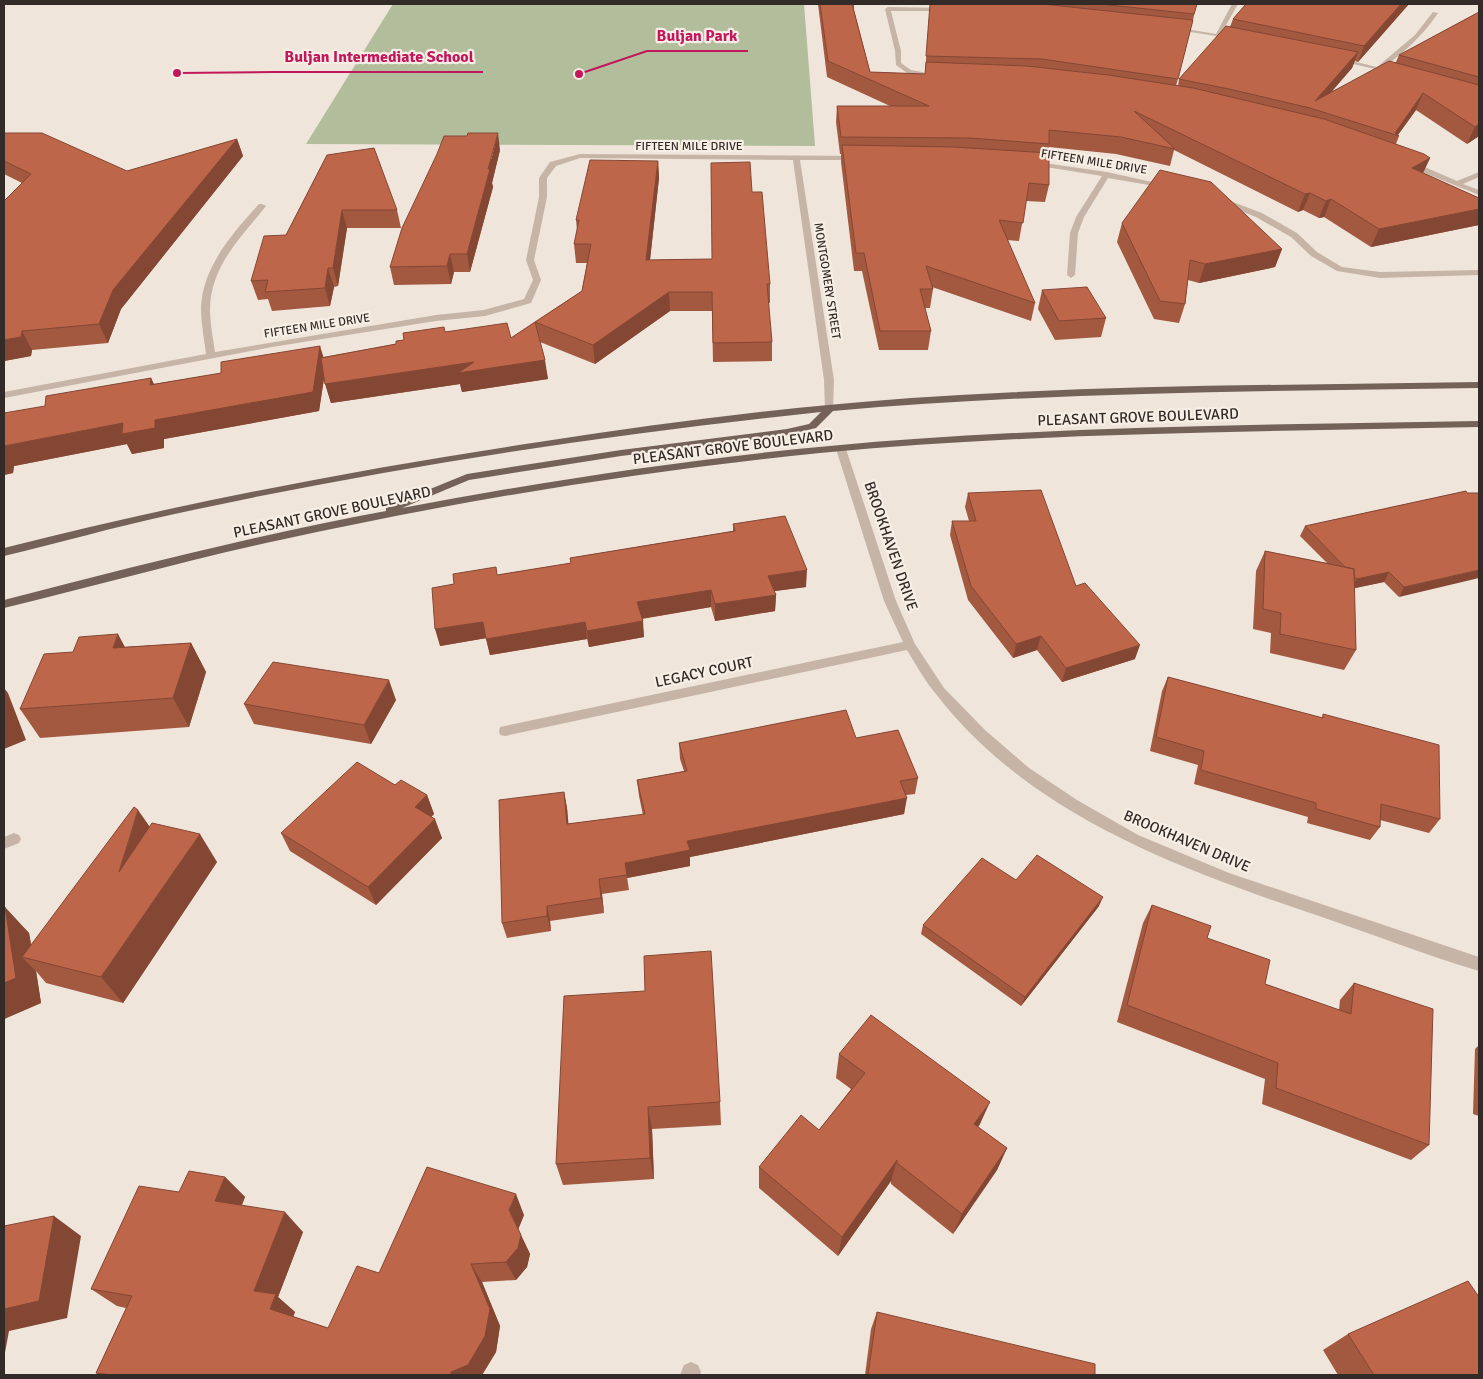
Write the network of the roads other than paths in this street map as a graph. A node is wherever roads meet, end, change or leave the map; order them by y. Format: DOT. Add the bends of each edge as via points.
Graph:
graph roads {
  1 [pos="1235,4"];
  2 [pos="887,6"];
  3 [pos="952,10"];
  4 [pos="1435,13"];
  5 [pos="1165,27"];
  6 [pos="1218,35"];
  7 [pos="1244,40"];
  8 [pos="1330,58"];
  9 [pos="1378,69"];
  10 [pos="1395,74"];
  11 [pos="942,76"];
  12 [pos="796,158"];
  13 [pos="864,158"];
  14 [pos="1402,161"];
  15 [pos="1023,162"];
  16 [pos="1107,174"];
  17 [pos="1479,174"];
  18 [pos="1458,183"];
  19 [pos="1178,189"];
  20 [pos="1479,193"];
  21 [pos="1209,197"];
  22 [pos="262,206"];
  23 [pos="1479,273"];
  24 [pos="1071,275"];
  25 [pos="211,355"];
  26 [pos="1479,386"];
  27 [pos="4,395"];
  28 [pos="830,408"];
  29 [pos="1479,424"];
  30 [pos="841,449"];
  31 [pos="366,518"];
  32 [pos="4,552"];
  33 [pos="4,604"];
  34 [pos="910,645"];
  35 [pos="505,730"];
  36 [pos="1479,964"];
  1 -- 6 [label="street"];
  2 -- 3 [label="street"];
  2 -- 11 [label="street" via="898,64 909,72"];
  4 -- 9 [label="street" via="1414,42"];
  5 -- 6 [label="street"];
  6 -- 7 [label="street"];
  8 -- 9 [label="street"];
  9 -- 10 [label="street"];
  12 -- 13 [label="street, FIFTEEN MILE DRIVE"];
  12 -- 25 [label="street, FIFTEEN MILE DRIVE" via="580,156 553,164 543,178 543,197 530,260 537,280 528,302 484,314 436,318"];
  12 -- 28 [label="street, MONTGOMERY STREET" via="829,380"];
  14 -- 18 [label="street"];
  15 -- 16 [label="street, FIFTEEN MILE DRIVE"];
  16 -- 19 [label="street, FIFTEEN MILE DRIVE"];
  16 -- 24 [label="street" via="1080,217 1074,233"];
  17 -- 18 [label="street"];
  18 -- 20 [label="street"];
  21 -- 23 [label="street" via="1266,219 1294,234 1314,254 1340,269 1380,275"];
  22 -- 25 [label="street" via="233,239 210,282 206,302"];
  25 -- 27 [label="street, FIFTEEN MILE DRIVE"];
  26 -- 28 [label="main road, PLEASANT GROVE BOULEVARD" via="1102,392"];
  28 -- 31 [label="main road" via="812,426 787,432 467,477"];
  28 -- 32 [label="main road, PLEASANT GROVE BOULEVARD" via="681,424 425,462 168,512"];
  29 -- 30 [label="main road, PLEASANT GROVE BOULEVARD" via="1130,431 976,438"];
  30 -- 31 [label="main road, PLEASANT GROVE BOULEVARD" via="574,482"];
  30 -- 34 [label="street, BROOKHAVEN DRIVE" via="890,601"];
  31 -- 33 [label="main road, PLEASANT GROVE BOULEVARD" via="174,561"];
  34 -- 35 [label="street, LEGACY COURT"];
  34 -- 36 [label="street, BROOKHAVEN DRIVE" via="940,691 980,734 1024,772 1133,839 1225,878"];
}
